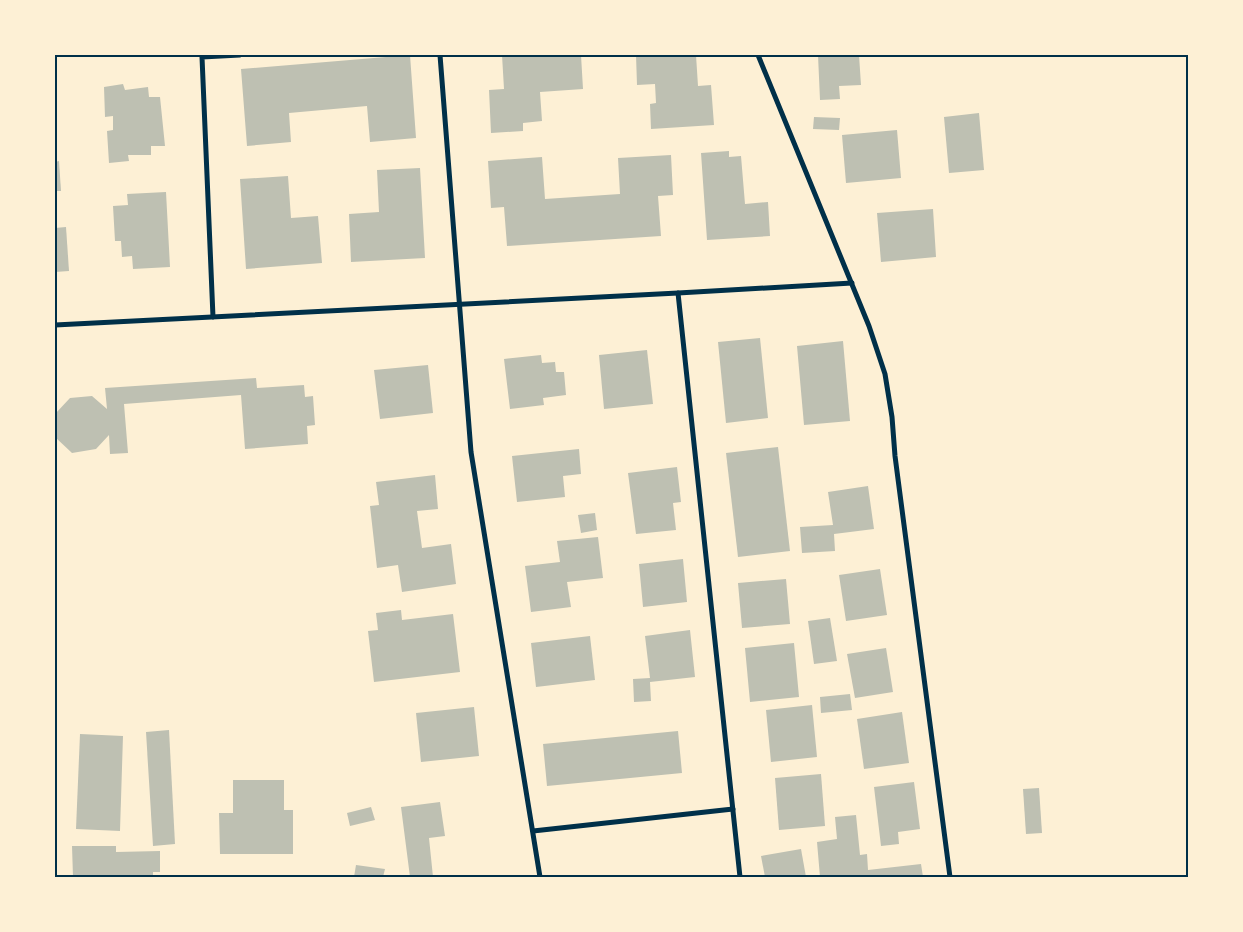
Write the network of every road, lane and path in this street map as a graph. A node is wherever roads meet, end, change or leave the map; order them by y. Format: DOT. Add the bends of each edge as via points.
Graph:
graph roads {
  1 [pos="240,55"];
  2 [pos="440,55"];
  3 [pos="758,55"];
  4 [pos="852,283"];
  5 [pos="678,293"];
  6 [pos="459,303"];
  7 [pos="213,317"];
  8 [pos="55,325"];
  9 [pos="733,809"];
  10 [pos="533,831"];
  11 [pos="540,877"];
  12 [pos="740,877"];
  13 [pos="950,877"];
  1 -- 7 [label="street" via="202,57"];
  2 -- 6 [label="street"];
  3 -- 4 [label="street"];
  4 -- 5 [label="street"];
  4 -- 13 [label="street" via="884,374 892,416"];
  5 -- 6 [label="street"];
  5 -- 9 [label="street"];
  6 -- 7 [label="street"];
  6 -- 10 [label="street" via="471,452"];
  7 -- 8 [label="street"];
  9 -- 10 [label="street"];
  9 -- 12 [label="street"];
  10 -- 11 [label="street"];
}
